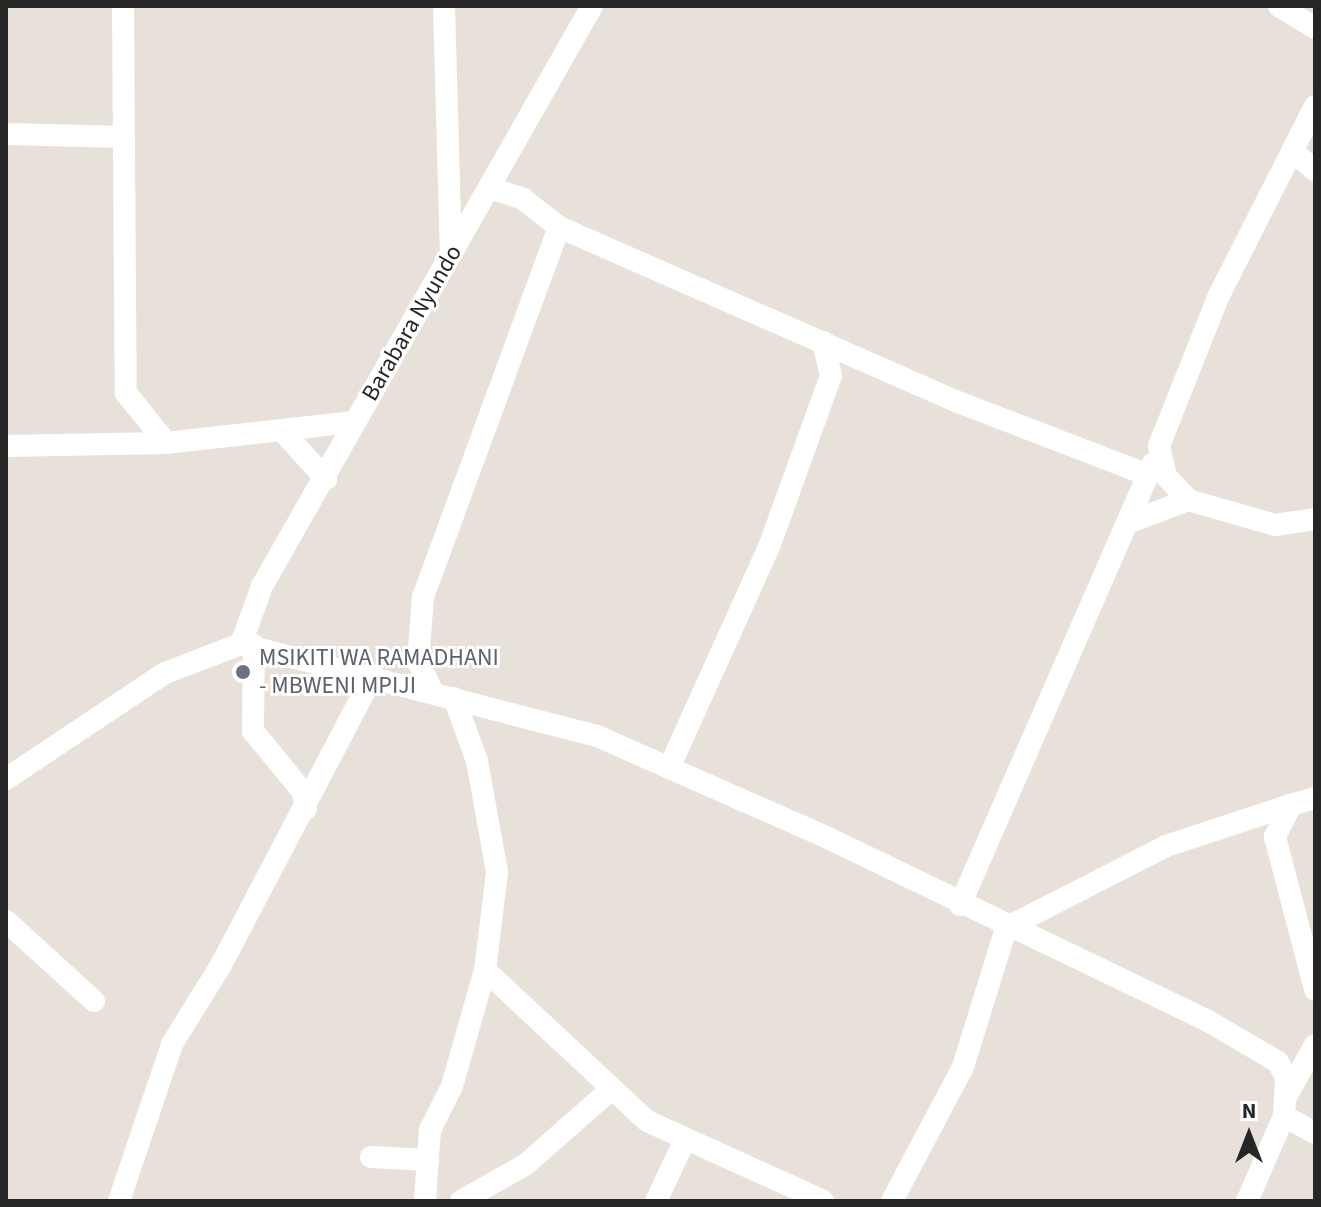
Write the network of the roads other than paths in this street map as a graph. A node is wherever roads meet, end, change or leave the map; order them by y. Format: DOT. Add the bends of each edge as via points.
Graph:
graph roads {
  1 [pos="123,6"];
  2 [pos="444,6"];
  3 [pos="592,6"];
  4 [pos="1279,6"];
  5 [pos="1315,28"];
  6 [pos="1315,106"];
  7 [pos="6,134"];
  8 [pos="124,137"];
  9 [pos="1292,151"];
  10 [pos="1315,170"];
  11 [pos="490,188"];
  12 [pos="559,227"];
  13 [pos="451,252"];
  14 [pos="823,342"];
  15 [pos="857,356"];
  16 [pos="831,376"];
  17 [pos="354,422"];
  18 [pos="285,434"];
  19 [pos="166,443"];
  20 [pos="6,446"];
  21 [pos="1159,446"];
  22 [pos="1148,475"];
  23 [pos="326,479"];
  24 [pos="1188,500"];
  25 [pos="1315,519"];
  26 [pos="1133,521"];
  27 [pos="247,644"];
  28 [pos="373,676"];
  29 [pos="443,695"];
  30 [pos="670,766"];
  31 [pos="6,779"];
  32 [pos="1315,798"];
  33 [pos="1291,805"];
  34 [pos="306,809"];
  35 [pos="1257,818"];
  36 [pos="1275,837"];
  37 [pos="960,905"];
  38 [pos="6,921"];
  39 [pos="1006,928"];
  40 [pos="485,970"];
  41 [pos="1315,990"];
  42 [pos="94,1001"];
  43 [pos="1315,1045"];
  44 [pos="1311,1069"];
  45 [pos="608,1092"];
  46 [pos="1285,1096"];
  47 [pos="1315,1133"];
  48 [pos="685,1140"];
  49 [pos="371,1157"];
  50 [pos="428,1160"];
  51 [pos="119,1201"];
  52 [pos="425,1201"];
  53 [pos="461,1201"];
  54 [pos="656,1201"];
  55 [pos="823,1201"];
  56 [pos="892,1201"];
  57 [pos="1247,1201"];
  1 -- 8 [label="street"];
  2 -- 13 [label="street"];
  3 -- 11 [label="street, Barabara Nyundo"];
  4 -- 5 [label="street"];
  6 -- 9 [label="street"];
  7 -- 8 [label="street"];
  8 -- 19 [label="street" via="126,393"];
  9 -- 10 [label="street"];
  9 -- 21 [label="street" via="1219,295"];
  11 -- 12 [label="street" via="523,199"];
  11 -- 13 [label="street, Barabara Nyundo"];
  12 -- 14 [label="street"];
  12 -- 29 [label="street" via="423,597 418,661"];
  13 -- 17 [label="street, Barabara Nyundo"];
  14 -- 15 [label="street"];
  14 -- 16 [label="street"];
  15 -- 16 [label="street"];
  15 -- 22 [label="street"];
  16 -- 30 [label="street" via="769,547"];
  17 -- 18 [label="street"];
  17 -- 23 [label="street, Barabara Nyundo"];
  18 -- 19 [label="street"];
  18 -- 23 [label="street"];
  19 -- 20 [label="street"];
  21 -- 22 [label="street"];
  21 -- 24 [label="street" via="1161,465"];
  22 -- 26 [label="street"];
  23 -- 27 [label="street, Barabara Nyundo" via="262,586"];
  24 -- 25 [label="street" via="1275,525"];
  24 -- 26 [label="street"];
  26 -- 37 [label="street"];
  27 -- 28 [label="street"];
  27 -- 31 [label="street" via="165,673"];
  27 -- 34 [label="street, Barabara Nyundo" via="253,731 303,792"];
  28 -- 29 [label="street"];
  28 -- 34 [label="street"];
  29 -- 30 [label="street" via="597,736"];
  29 -- 40 [label="street" via="477,761 495,854"];
  30 -- 37 [label="street"];
  32 -- 33 [label="street"];
  33 -- 35 [label="street"];
  33 -- 36 [label="street"];
  34 -- 51 [label="street" via="172,1044"];
  35 -- 36 [label="street"];
  35 -- 39 [label="street" via="1166,846"];
  36 -- 41 [label="street"];
  37 -- 39 [label="street"];
  38 -- 42 [label="street"];
  39 -- 46 [label="street" via="1208,1021 1278,1062"];
  39 -- 56 [label="street" via="963,1067"];
  40 -- 45 [label="street"];
  40 -- 50 [label="street" via="452,1086 430,1130"];
  43 -- 44 [label="street"];
  44 -- 46 [label="street"];
  45 -- 48 [label="street"];
  45 -- 53 [label="street" via="525,1165"];
  46 -- 47 [label="street"];
  46 -- 57 [label="street"];
  48 -- 54 [label="street"];
  48 -- 55 [label="street"];
  49 -- 50 [label="street"];
  50 -- 52 [label="street"];
}
